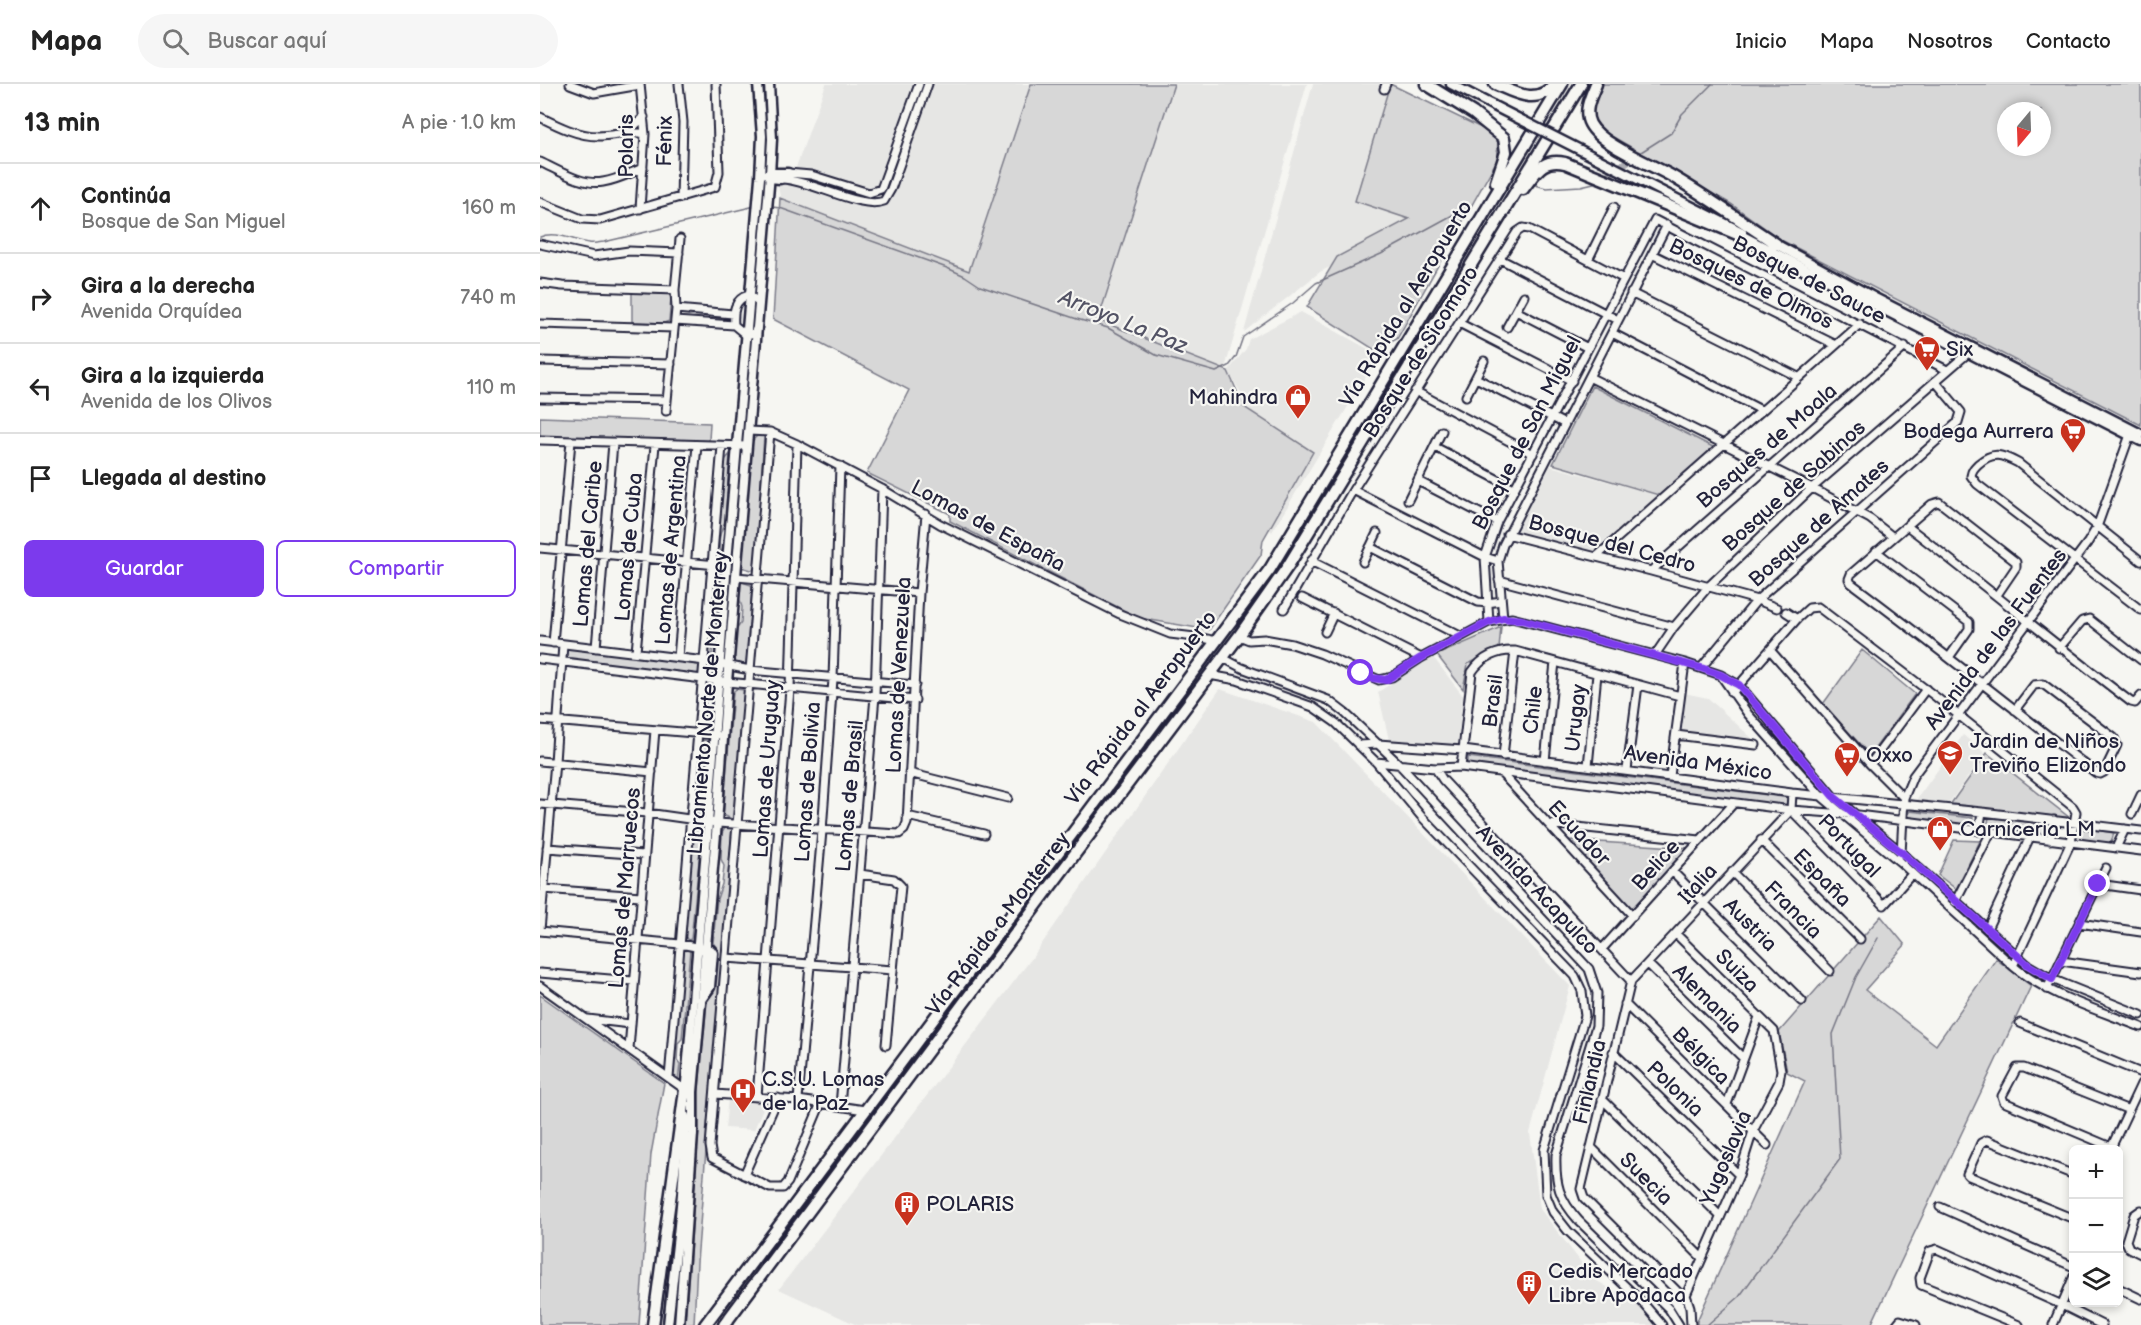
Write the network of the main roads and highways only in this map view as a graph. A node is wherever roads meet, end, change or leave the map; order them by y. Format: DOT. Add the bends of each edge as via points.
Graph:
graph roads {
  1 [pos="758,84"];
  2 [pos="769,84"];
  3 [pos="1426,84"];
  4 [pos="1451,84"];
  5 [pos="1462,84"];
  6 [pos="1495,84"];
  7 [pos="1554,84"];
  8 [pos="1562,84"];
  9 [pos="1581,84"];
  10 [pos="1596,84"];
  11 [pos="1493,103"];
  12 [pos="762,136"];
  13 [pos="771,156"];
  14 [pos="1603,159"];
  15 [pos="776,176"];
  16 [pos="758,203"];
  17 [pos="1486,209"];
  18 [pos="1501,214"];
  19 [pos="1776,244"];
  20 [pos="1811,273"];
  21 [pos="2131,433"];
  22 [pos="2141,434"];
  23 [pos="2141,441"];
  24 [pos="743,446"];
  25 [pos="713,822"];
  26 [pos="700,950"];
  27 [pos="689,1091"];
  28 [pos="765,1272"];
  29 [pos="653,1325"];
  30 [pos="668,1325"];
  31 [pos="679,1325"];
  32 [pos="705,1325"];
  33 [pos="724,1325"];
  34 [pos="731,1325"];
  1 -- 12 [label="main road"];
  2 -- 13 [label="main road, Libramiento Norte de Monterrey"];
  3 -- 17 [label="highway" via="1473,113 1506,142 1503,166"];
  4 -- 11 [label="main road"];
  5 -- 11 [label="main road"];
  6 -- 7 [label="highway" via="1533,97"];
  8 -- 17 [label="highway, Vía Rápida al Aeropuerto"];
  9 -- 18 [label="highway, Vía Rápida a Monterrey"];
  10 -- 19 [label="highway" via="1587,116 1597,134 1676,178"];
  11 -- 14 [label="main road, bridge"];
  12 -- 15 [label="main road" via="766,143 765,171"];
  12 -- 16 [label="main road"];
  13 -- 15 [label="main road, Libramiento Norte de Monterrey"];
  13 -- 15 [label="main road"];
  14 -- 19 [label="main road"];
  14 -- 20 [label="main road" via="1736,228"];
  15 -- 16 [label="main road" via="765,180"];
  15 -- 24 [label="main road, Libramiento Norte de Monterrey" via="769,191 748,431"];
  16 -- 24 [label="main road" via="746,334"];
  17 -- 32 [label="highway, Vía Rápida al Aeropuerto" via="1292,534 1253,592"];
  18 -- 20 [label="highway" via="1540,166 1560,162 1737,234"];
  18 -- 28 [label="highway, Vía Rápida a Monterrey" via="1288,566"];
  19 -- 21 [label="main road"];
  20 -- 21 [label="main road"];
  21 -- 22 [label="main road"];
  21 -- 23 [label="main road"];
  24 -- 25 [label="main road, Libramiento Norte de Monterrey" via="724,736"];
  24 -- 25 [label="main road" via="718,663"];
  25 -- 26 [label="main road, Libramiento Norte de Monterrey"];
  26 -- 27 [label="main road"];
  26 -- 27 [label="main road, Libramiento Norte de Monterrey" via="701,1001"];
  27 -- 29 [label="highway"];
  27 -- 30 [label="main road"];
  27 -- 31 [label="main road, Libramiento Norte de Monterrey" via="692,1143"];
  28 -- 33 [label="highway, Vía Rápida a Monterrey"];
  28 -- 34 [label="highway"];
}
